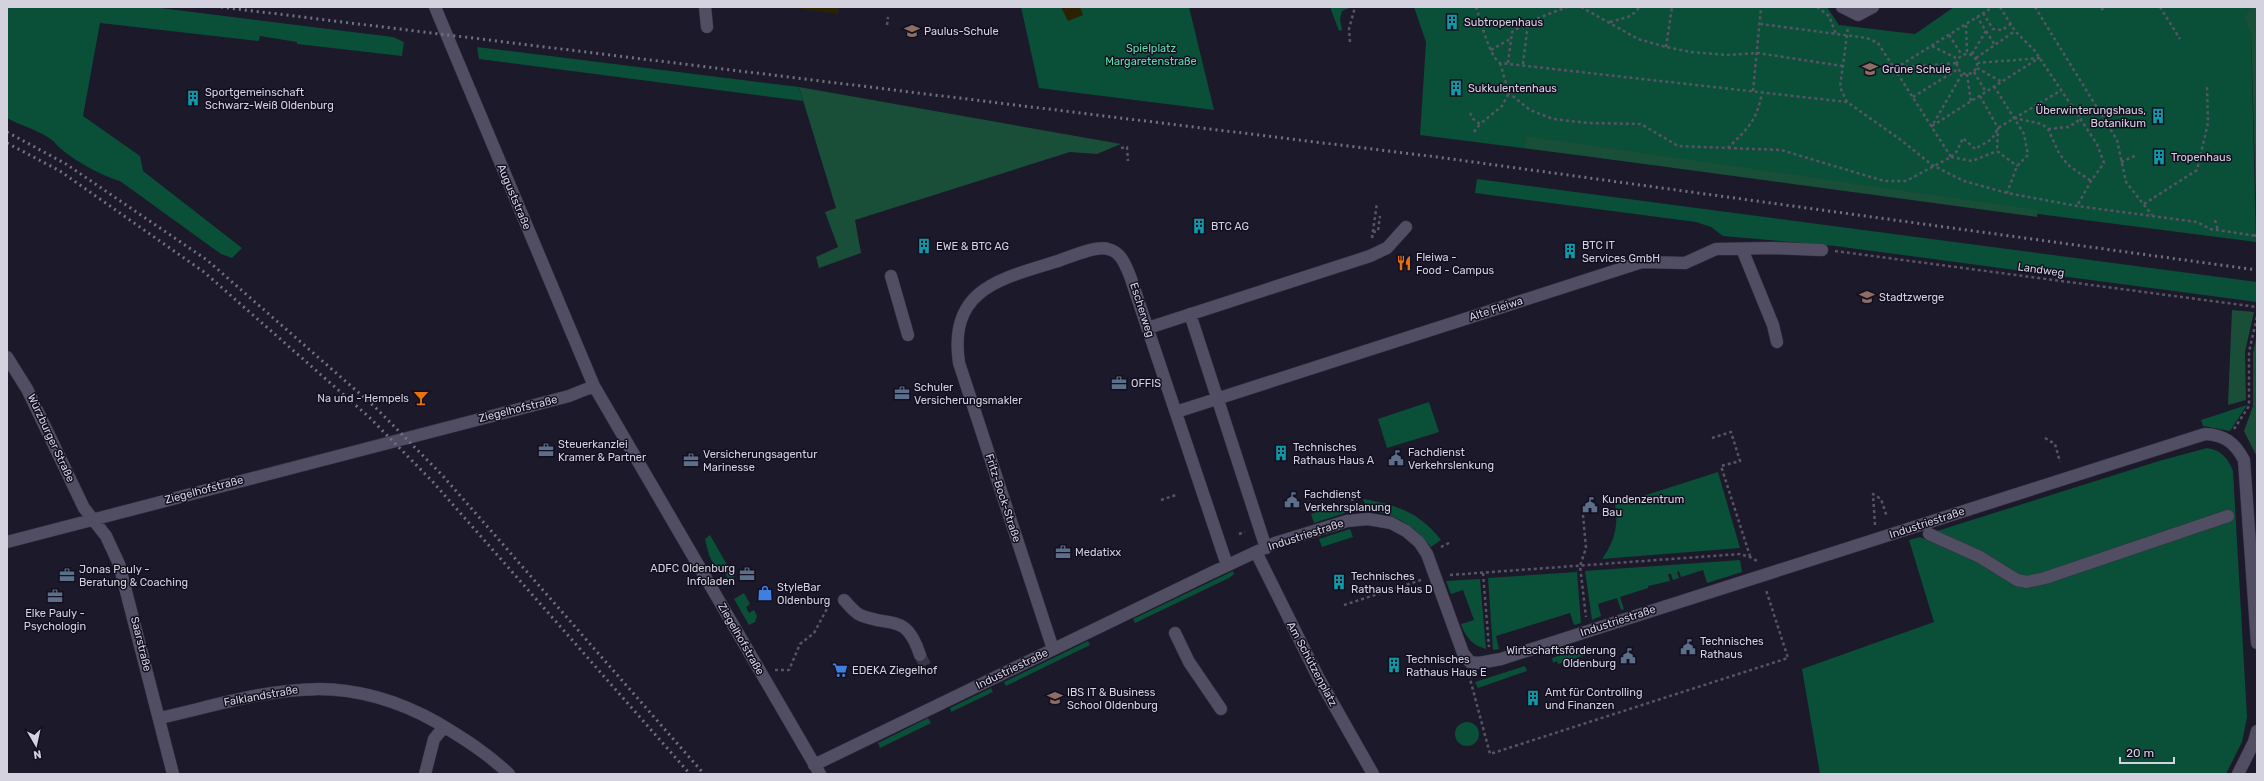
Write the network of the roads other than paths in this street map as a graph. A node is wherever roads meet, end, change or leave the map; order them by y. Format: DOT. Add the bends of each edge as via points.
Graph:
graph roads {
  1 [pos="435,7"];
  2 [pos="705,7"];
  3 [pos="1842,7"];
  4 [pos="1873,7"];
  5 [pos="707,27"];
  6 [pos="1406,227"];
  7 [pos="1742,248"];
  8 [pos="1822,250"];
  9 [pos="891,276"];
  10 [pos="1190,314"];
  11 [pos="1148,328"];
  12 [pos="908,335"];
  13 [pos="1777,342"];
  14 [pos="956,345"];
  15 [pos="7,357"];
  16 [pos="594,386"];
  17 [pos="1217,399"];
  18 [pos="1176,412"];
  19 [pos="2228,516"];
  20 [pos="95,519"];
  21 [pos="1929,534"];
  22 [pos="7,542"];
  23 [pos="1261,550"];
  24 [pos="1227,565"];
  25 [pos="844,600"];
  26 [pos="1175,633"];
  27 [pos="2257,643"];
  28 [pos="1053,649"];
  29 [pos="920,655"];
  30 [pos="1221,709"];
  31 [pos="160,718"];
  32 [pos="444,727"];
  33 [pos="2257,731"];
  34 [pos="817,769"];
  35 [pos="174,774"];
  36 [pos="426,774"];
  37 [pos="509,774"];
  38 [pos="1372,774"];
  39 [pos="2238,774"];
  1 -- 16 [label="street, Auguststraße"];
  2 -- 5 [label="street"];
  3 -- 4 [label="street" via="1858,15"];
  6 -- 10 [label="street" via="1387,248 1370,256"];
  7 -- 8 [label="street, Alte Fleiwa"];
  7 -- 13 [label="street" via="1773,325"];
  7 -- 17 [label="street, Alte Fleiwa" via="1716,249 1685,263 1642,262"];
  9 -- 12 [label="street"];
  10 -- 11 [label="street"];
  10 -- 17 [label="street, Am Schützenplatz"];
  11 -- 14 [label="street, Escherweg" via="1124,262 1117,252 1106,248 1088,251 1002,278 986,287 966,310 958,329"];
  11 -- 18 [label="street, Escherweg"];
  14 -- 28 [label="street, Fritz-Bock-Straße" via="959,363"];
  15 -- 20 [label="street, Würzburger Straße" via="27,389 84,508"];
  16 -- 20 [label="street, Ziegelhofstraße" via="569,396"];
  16 -- 34 [label="street, Ziegelhofstraße"];
  17 -- 18 [label="street, Alte Fleiwa"];
  17 -- 23 [label="street, Am Schützenplatz"];
  18 -- 24 [label="street, Escherweg"];
  19 -- 21 [label="street" via="2045,578 2026,582 2017,580 1980,557"];
  20 -- 22 [label="street, Ziegelhofstraße"];
  20 -- 31 [label="street, Saarstraße" via="108,538 119,564"];
  23 -- 24 [label="street, Industriestraße"];
  23 -- 27 [label="street, Industriestraße" via="1356,519 1379,520 1406,531 1419,542 1427,554 1463,653 1470,662 1479,664 2197,436 2213,434 2230,436 2246,469"];
  23 -- 38 [label="street, Am Schützenplatz" via="1318,678"];
  24 -- 28 [label="street, Industriestraße"];
  25 -- 29 [label="street" via="859,614 898,623 908,630"];
  26 -- 30 [label="street" via="1189,662"];
  28 -- 34 [label="street, Industriestraße"];
  31 -- 32 [label="street, Falklandstraße" via="258,694 327,688 396,702 410,707"];
  31 -- 35 [label="street, Saarstraße"];
  32 -- 36 [label="street" via="434,739"];
  32 -- 37 [label="street, Falklandstraße" via="466,739"];
  33 -- 39 [label="street"];
}
